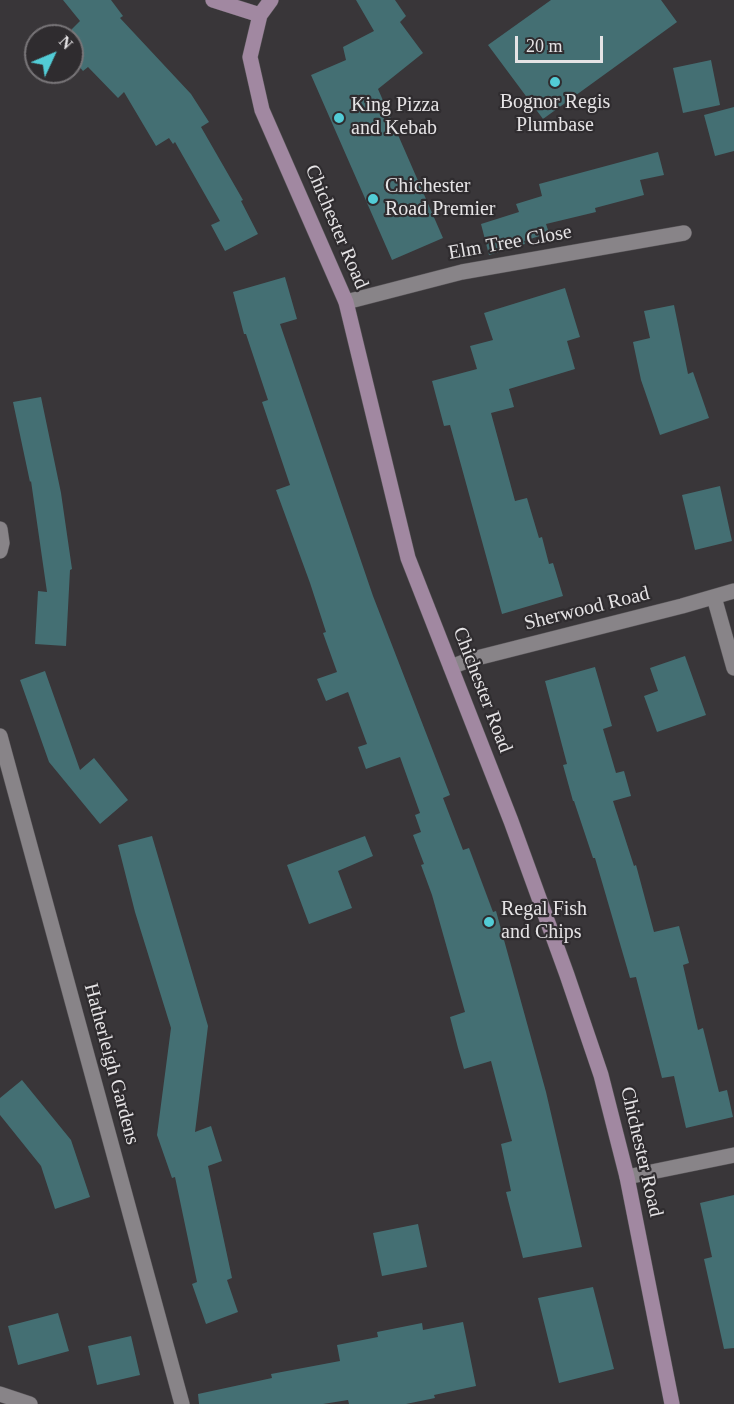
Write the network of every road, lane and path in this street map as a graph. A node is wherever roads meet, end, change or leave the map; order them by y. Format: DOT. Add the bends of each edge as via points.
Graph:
graph roads {
  1 [pos="213,0"];
  2 [pos="271,0"];
  3 [pos="260,15"];
  4 [pos="684,233"];
  5 [pos="346,302"];
  6 [pos="0,529"];
  7 [pos="0,551"];
  8 [pos="734,591"];
  9 [pos="714,597"];
  10 [pos="451,667"];
  11 [pos="734,668"];
  12 [pos="0,736"];
  13 [pos="734,1155"];
  14 [pos="627,1177"];
  15 [pos="0,1394"];
  16 [pos="30,1404"];
  17 [pos="182,1404"];
  18 [pos="672,1404"];
  1 -- 3 [label="main road"];
  2 -- 3 [label="main road, Chichester Road"];
  3 -- 5 [label="main road, Chichester Road" via="250,57 262,110"];
  4 -- 5 [label="street, Elm Tree Close" via="462,272"];
  5 -- 10 [label="main road, Chichester Road" via="408,558"];
  6 -- 7 [label="street"];
  8 -- 9 [label="street, Sherwood Road"];
  9 -- 10 [label="street, Sherwood Road"];
  9 -- 11 [label="street"];
  10 -- 14 [label="main road, Chichester Road" via="567,975 601,1075"];
  12 -- 17 [label="street, Hatherleigh Gardens"];
  13 -- 14 [label="street"];
  14 -- 18 [label="main road, Chichester Road"];
  15 -- 16 [label="street"];
}
